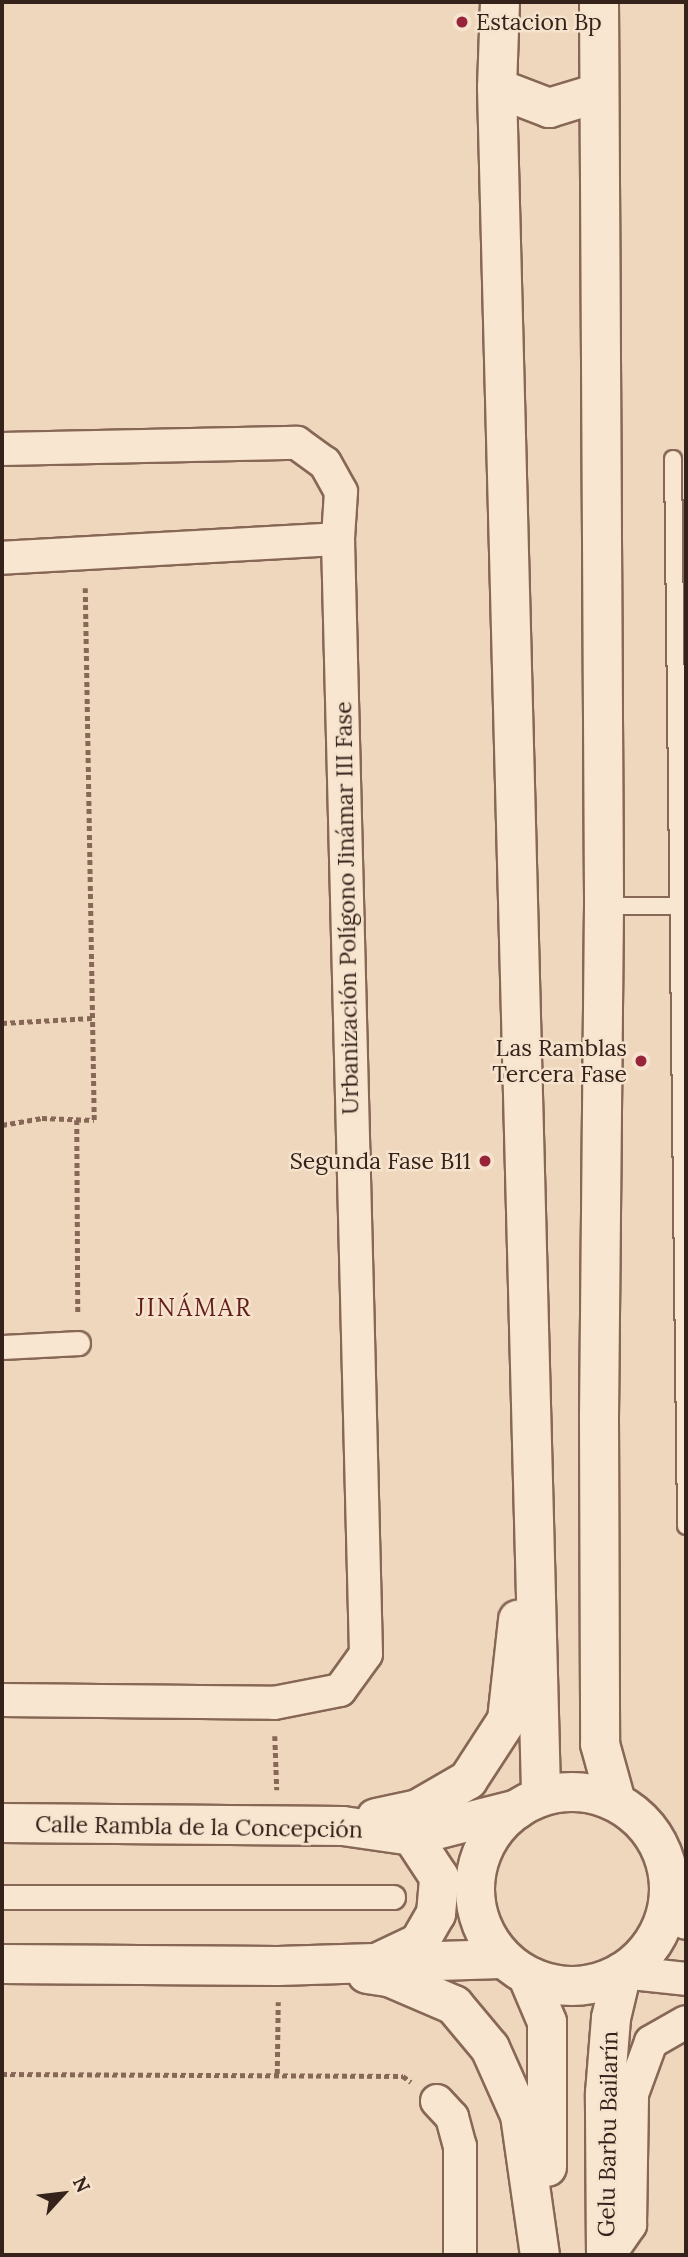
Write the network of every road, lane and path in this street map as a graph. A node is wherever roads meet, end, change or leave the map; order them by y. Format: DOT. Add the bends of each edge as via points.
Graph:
graph roads {
  1 [pos="500,2"];
  2 [pos="599,2"];
  3 [pos="497,88"];
  4 [pos="598,93"];
  5 [pos="2,449"];
  6 [pos="673,460"];
  7 [pos="338,539"];
  8 [pos="85,553"];
  9 [pos="2,558"];
  10 [pos="604,906"];
  11 [pos="679,906"];
  12 [pos="92,1018"];
  13 [pos="2,1023"];
  14 [pos="77,1120"];
  15 [pos="2,1125"];
  16 [pos="78,1343"];
  17 [pos="2,1346"];
  18 [pos="534,1488"];
  19 [pos="686,1526"];
  20 [pos="2,1700"];
  21 [pos="615,1798"];
  22 [pos="530,1803"];
  23 [pos="2,1823"];
  24 [pos="343,1826"];
  25 [pos="412,1836"];
  26 [pos="668,1888"];
  27 [pos="2,1896"];
  28 [pos="393,1897"];
  29 [pos="686,1923"];
  30 [pos="376,1963"];
  31 [pos="2,1964"];
  32 [pos="313,1965"];
  33 [pos="516,1968"];
  34 [pos="622,1972"];
  35 [pos="686,1979"];
  36 [pos="686,2022"];
  37 [pos="2,2074"];
  38 [pos="437,2101"];
  39 [pos="460,2255"];
  40 [pos="540,2255"];
  41 [pos="546,2255"];
  42 [pos="608,2255"];
  1 -- 3 [label="street"];
  2 -- 4 [label="street"];
  3 -- 4 [label="street" via="549,108"];
  3 -- 18 [label="street"];
  4 -- 10 [label="street"];
  5 -- 7 [label="street, Urbanización Polígono Jinámar III Fase" via="297,443 325,463 341,492"];
  6 -- 11 [label="lane"];
  7 -- 8 [label="street"];
  7 -- 20 [label="street, Urbanización Polígono Jinámar III Fase" via="366,1654 340,1690 274,1703"];
  8 -- 9 [label="street"];
  8 -- 12 [label="path"];
  10 -- 11 [label="lane"];
  10 -- 21 [label="street" via="600,1744"];
  11 -- 19 [label="lane"];
  12 -- 13 [label="path"];
  12 -- 14 [label="path" via="94,1120"];
  14 -- 15 [label="path" via="41,1118"];
  14 -- 16 [label="path"];
  16 -- 17 [label="street"];
  18 -- 22 [label="street"];
  18 -- 24 [label="street" via="507,1720 468,1780 418,1809"];
  21 -- 22 [label="street" via="583,1790"];
  21 -- 26 [label="street" via="642,1822 662,1854"];
  22 -- 25 [label="street, Calle Rambla de la Concepción"];
  22 -- 33 [label="street" via="479,1857 473,1889 482,1922"];
  23 -- 24 [label="street, Calle Rambla de la Concepción"];
  24 -- 25 [label="street, Calle Rambla de la Concepción"];
  25 -- 30 [label="street" via="439,1877 436,1914 419,1942"];
  26 -- 29 [label="street"];
  26 -- 34 [label="street" via="666,1922 652,1948"];
  27 -- 28 [label="street"];
  30 -- 32 [label="street"];
  30 -- 33 [label="street"];
  31 -- 32 [label="street"];
  32 -- 40 [label="street" via="389,1977 454,2005 490,2048 520,2115"];
  33 -- 34 [label="street" via="558,1984 593,1986"];
  33 -- 41 [label="street" via="547,2022"];
  34 -- 35 [label="street"];
  34 -- 42 [label="street, Gelu Barbu Bailarín" via="611,2018 605,2092"];
  36 -- 42 [label="street" via="651,2042 632,2094 630,2225"];
  37 -- 38 [label="path" via="403,2076"];
  38 -- 39 [label="street" via="452,2117 460,2146"];
}
